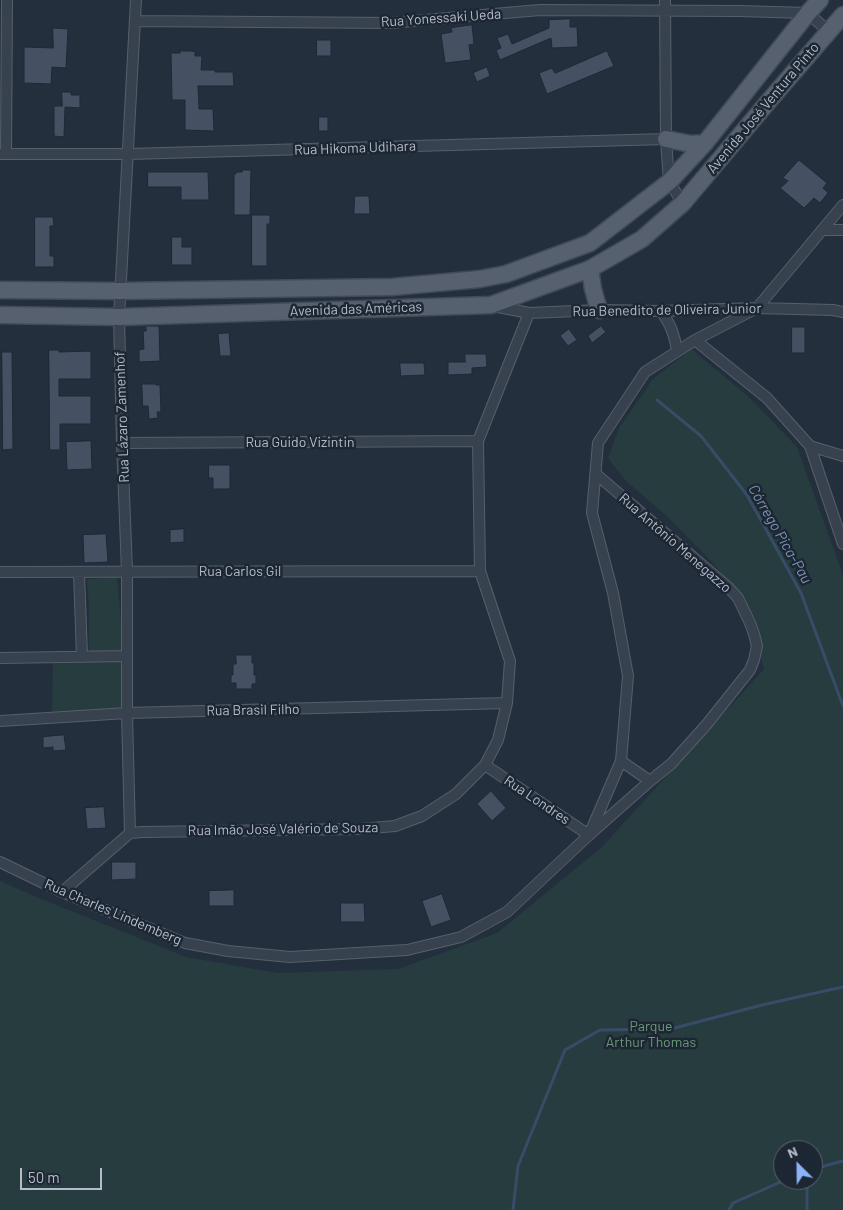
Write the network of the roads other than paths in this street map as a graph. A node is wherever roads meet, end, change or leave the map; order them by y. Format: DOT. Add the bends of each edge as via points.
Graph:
graph roads {
  1 [pos="7,0"];
  2 [pos="136,0"];
  3 [pos="665,0"];
  4 [pos="820,0"];
  5 [pos="665,11"];
  6 [pos="808,13"];
  7 [pos="843,14"];
  8 [pos="136,21"];
  9 [pos="828,31"];
  10 [pos="666,139"];
  11 [pos="705,143"];
  12 [pos="3,154"];
  13 [pos="128,154"];
  14 [pos="669,182"];
  15 [pos="683,203"];
  16 [pos="843,205"];
  17 [pos="822,230"];
  18 [pos="843,230"];
  19 [pos="590,269"];
  20 [pos="0,290"];
  21 [pos="120,291"];
  22 [pos="491,305"];
  23 [pos="757,308"];
  24 [pos="599,310"];
  25 [pos="661,311"];
  26 [pos="843,312"];
  27 [pos="529,313"];
  28 [pos="0,315"];
  29 [pos="119,316"];
  30 [pos="695,340"];
  31 [pos="678,350"];
  32 [pos="478,441"];
  33 [pos="122,443"];
  34 [pos="810,446"];
  35 [pos="843,456"];
  36 [pos="596,474"];
  37 [pos="843,544"];
  38 [pos="127,571"];
  39 [pos="480,571"];
  40 [pos="0,572"];
  41 [pos="79,572"];
  42 [pos="127,656"];
  43 [pos="82,657"];
  44 [pos="0,658"];
  45 [pos="507,703"];
  46 [pos="127,713"];
  47 [pos="0,721"];
  48 [pos="621,761"];
  49 [pos="485,765"];
  50 [pos="650,781"];
  51 [pos="130,834"];
  52 [pos="589,835"];
  53 [pos="0,862"];
  54 [pos="62,892"];
  1 -- 12 [label="street"];
  2 -- 8 [label="street, Rua Lázaro Zamenhof"];
  3 -- 5 [label="street"];
  4 -- 6 [label="main road, Avenida José Ventura Pinto"];
  5 -- 6 [label="street, Rua Yonessaki Ueda"];
  5 -- 8 [label="street, Rua Yonessaki Ueda" via="540,10 390,23"];
  5 -- 10 [label="street"];
  6 -- 9 [label="street"];
  6 -- 11 [label="main road, Avenida José Ventura Pinto"];
  7 -- 9 [label="main road, Avenida José Ventura Pinto"];
  8 -- 13 [label="street, Rua Lázaro Zamenhof"];
  9 -- 15 [label="main road, Avenida José Ventura Pinto"];
  10 -- 11 [label="main road"];
  10 -- 13 [label="street, Rua Hikoma Udihara"];
  10 -- 14 [label="street"];
  11 -- 14 [label="main road, Avenida José Ventura Pinto"];
  12 -- 13 [label="street, Rua Hikoma Udihara"];
  13 -- 21 [label="street, Rua Lázaro Zamenhof"];
  14 -- 15 [label="street"];
  14 -- 21 [label="main road, Avenida das Américas" via="590,243 506,274 480,280 392,287"];
  15 -- 19 [label="main road, Avenida das Américas" via="642,239"];
  16 -- 17 [label="street"];
  17 -- 18 [label="street"];
  17 -- 23 [label="street"];
  19 -- 22 [label="main road, Avenida das Américas"];
  19 -- 24 [label="main road"];
  20 -- 21 [label="main road, Avenida das Américas"];
  21 -- 29 [label="street, Rua Lázaro Zamenhof"];
  22 -- 27 [label="street, Rua Benedito de Oliveira Junior"];
  22 -- 29 [label="main road, Avenida das Américas"];
  23 -- 25 [label="street, Rua Benedito de Oliveira Junior"];
  23 -- 26 [label="street, Rua Benedito de Oliveira Junior"];
  23 -- 30 [label="street, Rua Charles Lindemberg"];
  24 -- 25 [label="street, Rua Benedito de Oliveira Junior"];
  24 -- 27 [label="street, Rua Benedito de Oliveira Junior"];
  25 -- 31 [label="street" via="674,332"];
  27 -- 32 [label="street, Rua Imão José Valério de Souza"];
  28 -- 29 [label="main road, Avenida das Américas"];
  29 -- 33 [label="street, Rua Lázaro Zamenhof"];
  30 -- 31 [label="street, Rua Charles Lindemberg"];
  30 -- 34 [label="street" via="767,398"];
  31 -- 36 [label="street, Rua Charles Lindemberg" via="645,372 598,443"];
  32 -- 33 [label="street, Rua Guido Vizintin"];
  32 -- 39 [label="street, Rua Imão José Valério de Souza"];
  33 -- 38 [label="street, Rua Lázaro Zamenhof"];
  34 -- 35 [label="street"];
  34 -- 37 [label="street"];
  36 -- 48 [label="street, Rua Charles Lindemberg" via="592,513 613,593 628,676"];
  36 -- 50 [label="street, Rua Antônio Menegazzo" via="728,587 738,598 757,646 750,670 671,764"];
  38 -- 39 [label="street, Rua Carlos Gil"];
  38 -- 41 [label="street, Rua Carlos Gil"];
  38 -- 42 [label="street, Rua Lázaro Zamenhof"];
  39 -- 45 [label="street, Rua Imão José Valério de Souza" via="510,662"];
  40 -- 41 [label="street, Rua Carlos Gil"];
  41 -- 43 [label="street"];
  42 -- 43 [label="street"];
  42 -- 46 [label="street, Rua Lázaro Zamenhof"];
  43 -- 44 [label="street"];
  45 -- 46 [label="street, Rua Brasil Filho"];
  45 -- 49 [label="street, Rua Imão José Valério de Souza" via="498,740"];
  46 -- 47 [label="street, Rua Brasil Filho"];
  46 -- 51 [label="street, Rua Lázaro Zamenhof"];
  48 -- 50 [label="street"];
  48 -- 52 [label="street, Rua Charles Lindemberg"];
  49 -- 51 [label="street, Rua Imão José Valério de Souza" via="456,794 422,816 394,826"];
  49 -- 52 [label="street, Rua Londres"];
  50 -- 52 [label="street, Rua Antônio Menegazzo"];
  51 -- 54 [label="street"];
  52 -- 54 [label="street, Rua Charles Lindemberg" via="507,912 461,937 407,950 290,957 228,951 185,943"];
  53 -- 54 [label="street, Rua Charles Lindemberg"];
}
